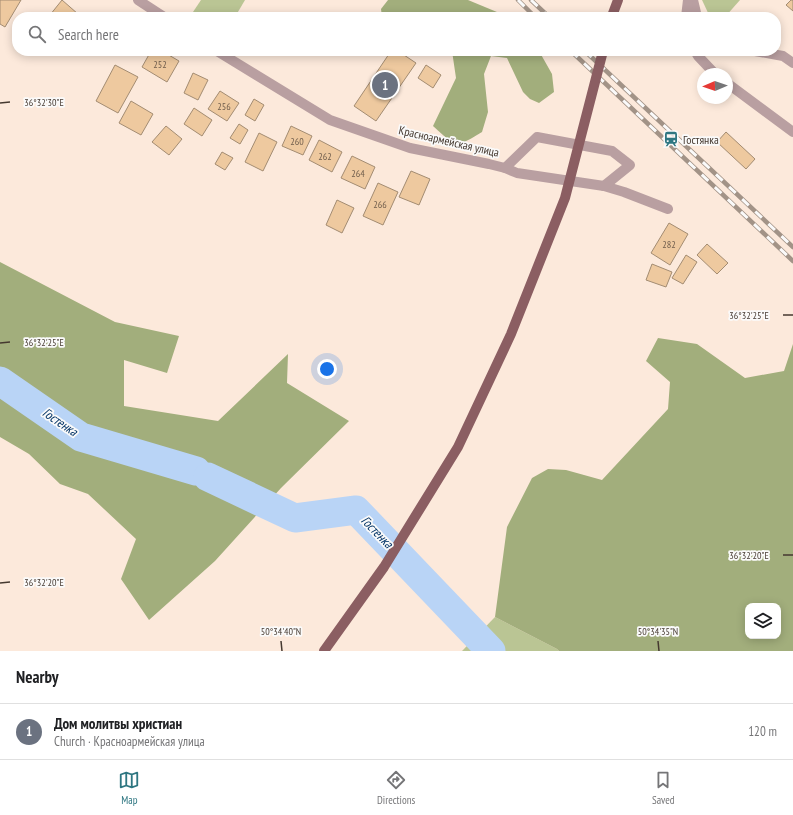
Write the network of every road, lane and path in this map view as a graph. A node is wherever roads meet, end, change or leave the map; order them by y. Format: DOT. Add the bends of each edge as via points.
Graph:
graph roads {
  1 [pos="138,0"];
  2 [pos="615,0"];
  3 [pos="618,0"];
  4 [pos="688,0"];
  5 [pos="693,0"];
  6 [pos="156,12"];
  7 [pos="613,12"];
  8 [pos="614,12"];
  9 [pos="687,12"];
  10 [pos="696,12"];
  11 [pos="225,56"];
  12 [pos="602,56"];
  13 [pos="698,56"];
  14 [pos="781,56"];
  15 [pos="793,63"];
  16 [pos="709,68"];
  17 [pos="733,87"];
  18 [pos="793,132"];
  19 [pos="505,168"];
  20 [pos="604,186"];
  21 [pos="668,209"];
  22 [pos="324,651"];
  1 -- 6 [label="street"];
  2 -- 7 [label="main road"];
  3 -- 8 [label="main road"];
  4 -- 9 [label="street"];
  5 -- 10 [label="street"];
  11 -- 19 [label="street, Красноармейская улица" via="330,120 410,148"];
  12 -- 22 [label="main road, bridge" via="565,198 512,334 458,447 384,567"];
  13 -- 16 [label="street"];
  14 -- 15 [label="street"];
  17 -- 18 [label="street"];
  19 -- 20 [label="street, Красноармейская улица" via="517,173"];
  19 -- 20 [label="street" via="537,137 612,151 630,165"];
  20 -- 21 [label="street, Красноармейская улица"];
}
